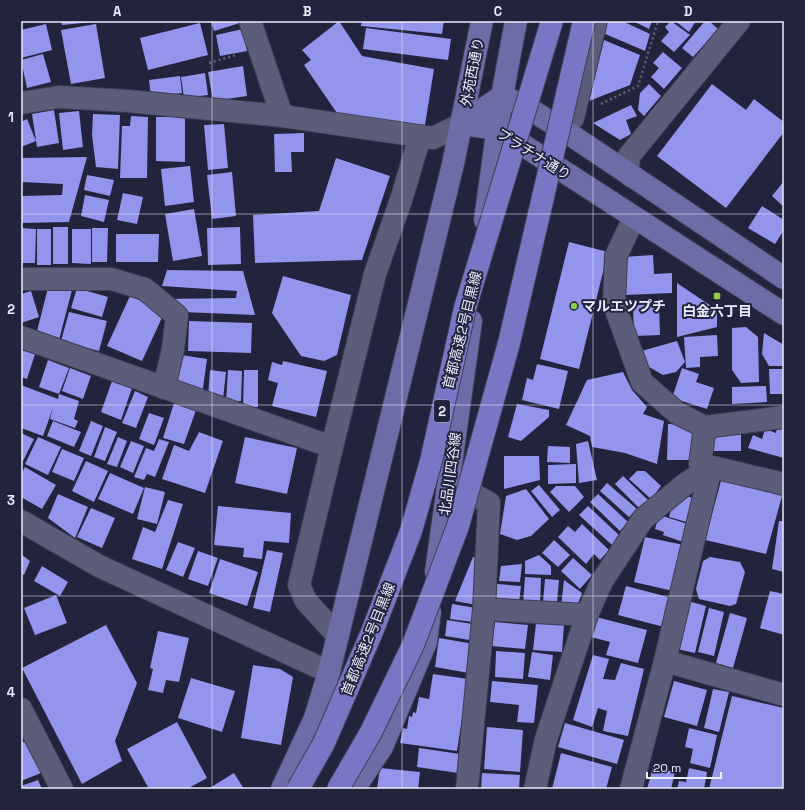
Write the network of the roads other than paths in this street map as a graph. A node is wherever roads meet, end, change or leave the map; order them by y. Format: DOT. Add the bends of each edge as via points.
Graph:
graph roads {
  1 [pos="250,21"];
  2 [pos="482,21"];
  3 [pos="516,21"];
  4 [pos="552,21"];
  5 [pos="584,21"];
  6 [pos="596,21"];
  7 [pos="739,21"];
  8 [pos="502,96"];
  9 [pos="21,103"];
  10 [pos="282,116"];
  11 [pos="573,118"];
  12 [pos="462,124"];
  13 [pos="498,129"];
  14 [pos="420,136"];
  15 [pos="631,176"];
  16 [pos="634,218"];
  17 [pos="784,278"];
  18 [pos="21,279"];
  19 [pos="784,314"];
  20 [pos="21,337"];
  21 [pos="164,388"];
  22 [pos="784,417"];
  23 [pos="705,427"];
  24 [pos="332,446"];
  25 [pos="710,467"];
  26 [pos="449,481"];
  27 [pos="784,484"];
  28 [pos="21,521"];
  29 [pos="484,609"];
  30 [pos="587,615"];
  31 [pos="338,636"];
  32 [pos="665,660"];
  33 [pos="329,672"];
  34 [pos="784,695"];
  35 [pos="21,710"];
  36 [pos="62,789"];
  37 [pos="282,789"];
  38 [pos="298,789"];
  39 [pos="338,789"];
  40 [pos="354,789"];
  41 [pos="467,789"];
  42 [pos="535,789"];
  43 [pos="631,789"];
  1 -- 10 [label="street"];
  2 -- 12 [label="main road, 外苑西通り"];
  3 -- 8 [label="main road"];
  4 -- 38 [label="highway, 首都高速2号目黒線 / 2, bridge" via="465,308 431,461 411,531 372,632 324,743"];
  5 -- 39 [label="highway, bridge" via="509,343 458,526 413,645 371,732"];
  6 -- 11 [label="street"];
  7 -- 15 [label="street" via="629,156 628,169"];
  8 -- 12 [label="main road"];
  8 -- 13 [label="main road, 北品川四谷線"];
  8 -- 15 [label="main road" via="536,113"];
  9 -- 10 [label="street" via="59,97"];
  10 -- 14 [label="street"];
  12 -- 13 [label="main road, プラチナ通り"];
  12 -- 14 [label="street" via="433,138"];
  12 -- 31 [label="main road"];
  13 -- 16 [label="main road, プラチナ通り"];
  13 -- 26 [label="main road, 北品川四谷線"];
  14 -- 24 [label="street" via="375,274"];
  15 -- 17 [label="main road"];
  16 -- 19 [label="main road, プラチナ通り"];
  16 -- 23 [label="street" via="616,256 614,304 642,382 677,413"];
  18 -- 21 [label="street" via="111,279 145,289 177,316"];
  20 -- 21 [label="street"];
  21 -- 24 [label="street"];
  22 -- 23 [label="street"];
  23 -- 25 [label="street" via="700,464"];
  24 -- 31 [label="street" via="300,585 306,601"];
  25 -- 27 [label="street"];
  25 -- 30 [label="street" via="643,519 602,581"];
  25 -- 32 [label="street"];
  26 -- 29 [label="street" via="489,503"];
  26 -- 40 [label="main road, 北品川四谷線" via="426,642 382,747"];
  28 -- 33 [label="street" via="99,566"];
  29 -- 30 [label="street"];
  29 -- 41 [label="street"];
  30 -- 42 [label="street" via="546,739"];
  31 -- 33 [label="main road"];
  32 -- 34 [label="street"];
  32 -- 43 [label="street"];
  33 -- 37 [label="main road" via="315,718"];
  35 -- 36 [label="street"];
}
